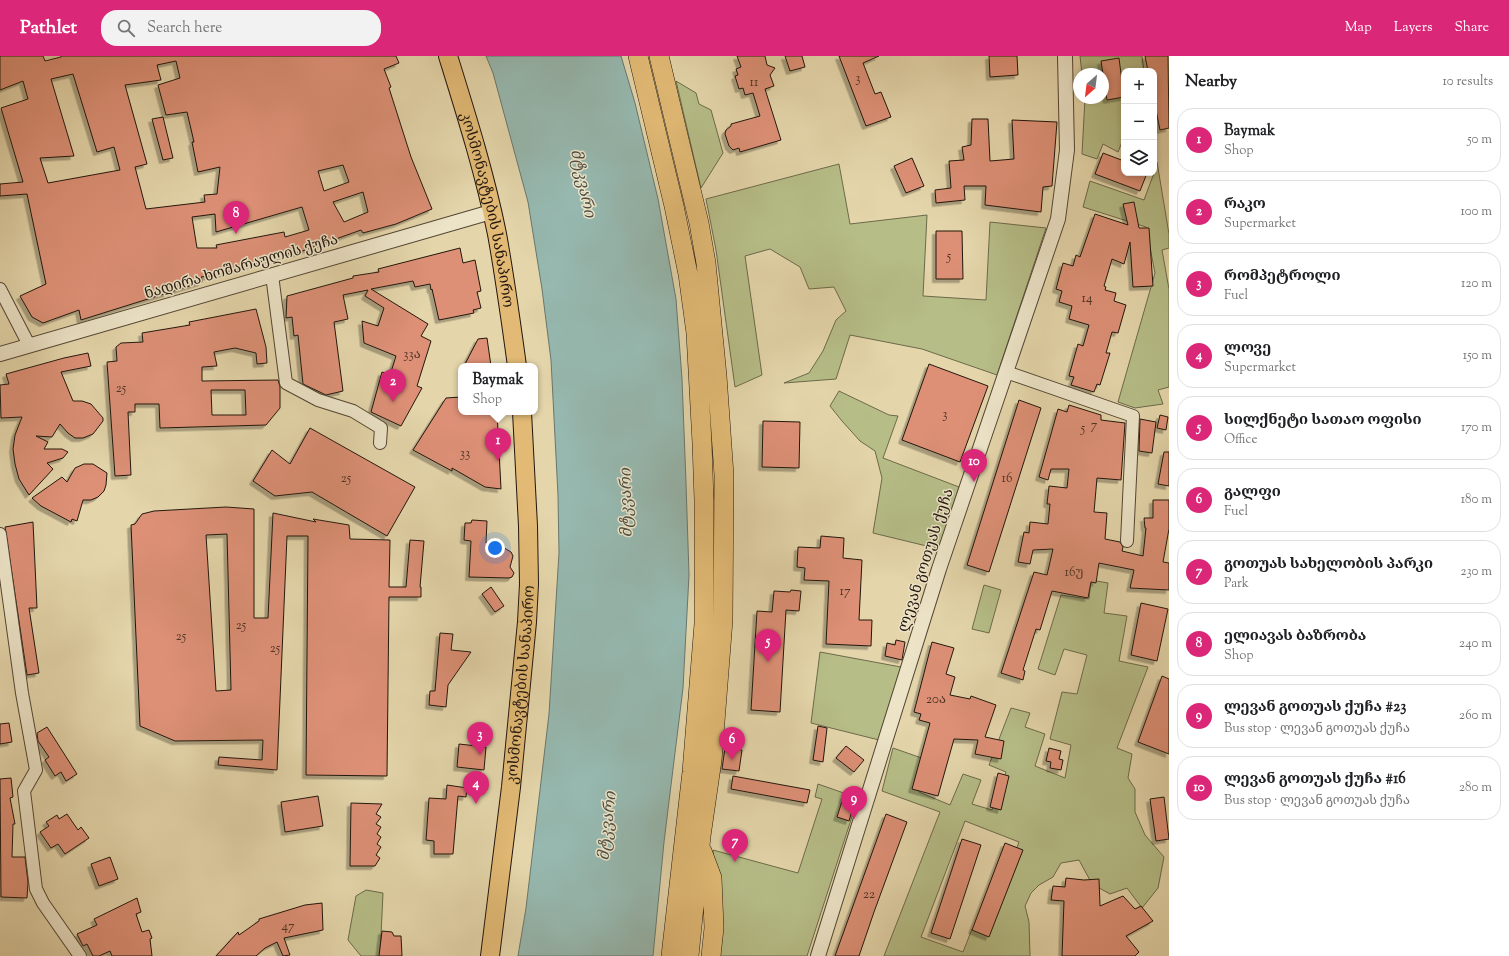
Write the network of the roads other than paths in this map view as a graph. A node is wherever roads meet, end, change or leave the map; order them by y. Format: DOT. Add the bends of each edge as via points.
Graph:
graph roads {
  1 [pos="448,56"];
  2 [pos="638,56"];
  3 [pos="659,56"];
  4 [pos="1066,56"];
  5 [pos="491,212"];
  6 [pos="272,275"];
  7 [pos="0,289"];
  8 [pos="29,345"];
  9 [pos="0,354"];
  10 [pos="517,363"];
  11 [pos="1006,372"];
  12 [pos="522,415"];
  13 [pos="380,443"];
  14 [pos="0,534"];
  15 [pos="1127,542"];
  16 [pos="701,848"];
  17 [pos="80,956"];
  18 [pos="490,956"];
  19 [pos="671,956"];
  20 [pos="689,956"];
  21 [pos="711,956"];
  22 [pos="818,956"];
  1 -- 5 [label="main road, კოსმონავტების სანაპირო"];
  2 -- 19 [label="highway" via="688,274 696,332 702,436 704,624 692,772"];
  3 -- 16 [label="highway" via="699,223 706,263 724,475 723,620 713,754"];
  4 -- 11 [label="street, ლევან გოთუას ქუჩა" via="1067,150 1058,219"];
  5 -- 6 [label="street, ნადირა ხოშარაულის ქუჩა"];
  5 -- 10 [label="main road, კოსმონავტების სანაპირო" via="502,263"];
  6 -- 8 [label="street, ნადირა ხოშარაულის ქუჩა"];
  6 -- 13 [label="street" via="286,383 318,400 353,411 381,428"];
  7 -- 8 [label="street"];
  8 -- 9 [label="street, ნადირა ხოშარაულის ქუჩა"];
  11 -- 15 [label="street" via="1133,416"];
  11 -- 22 [label="street, ლევან გოთუას ქუჩა" via="939,569"];
  12 -- 18 [label="main road, კოსმონავტების სანაპირო" via="528,533 527,622 513,772"];
  14 -- 17 [label="street" via="22,693 36,770 24,791 36,889 43,904"];
  16 -- 20 [label="highway"];
  16 -- 21 [label="highway" via="712,878 714,928"];
}
